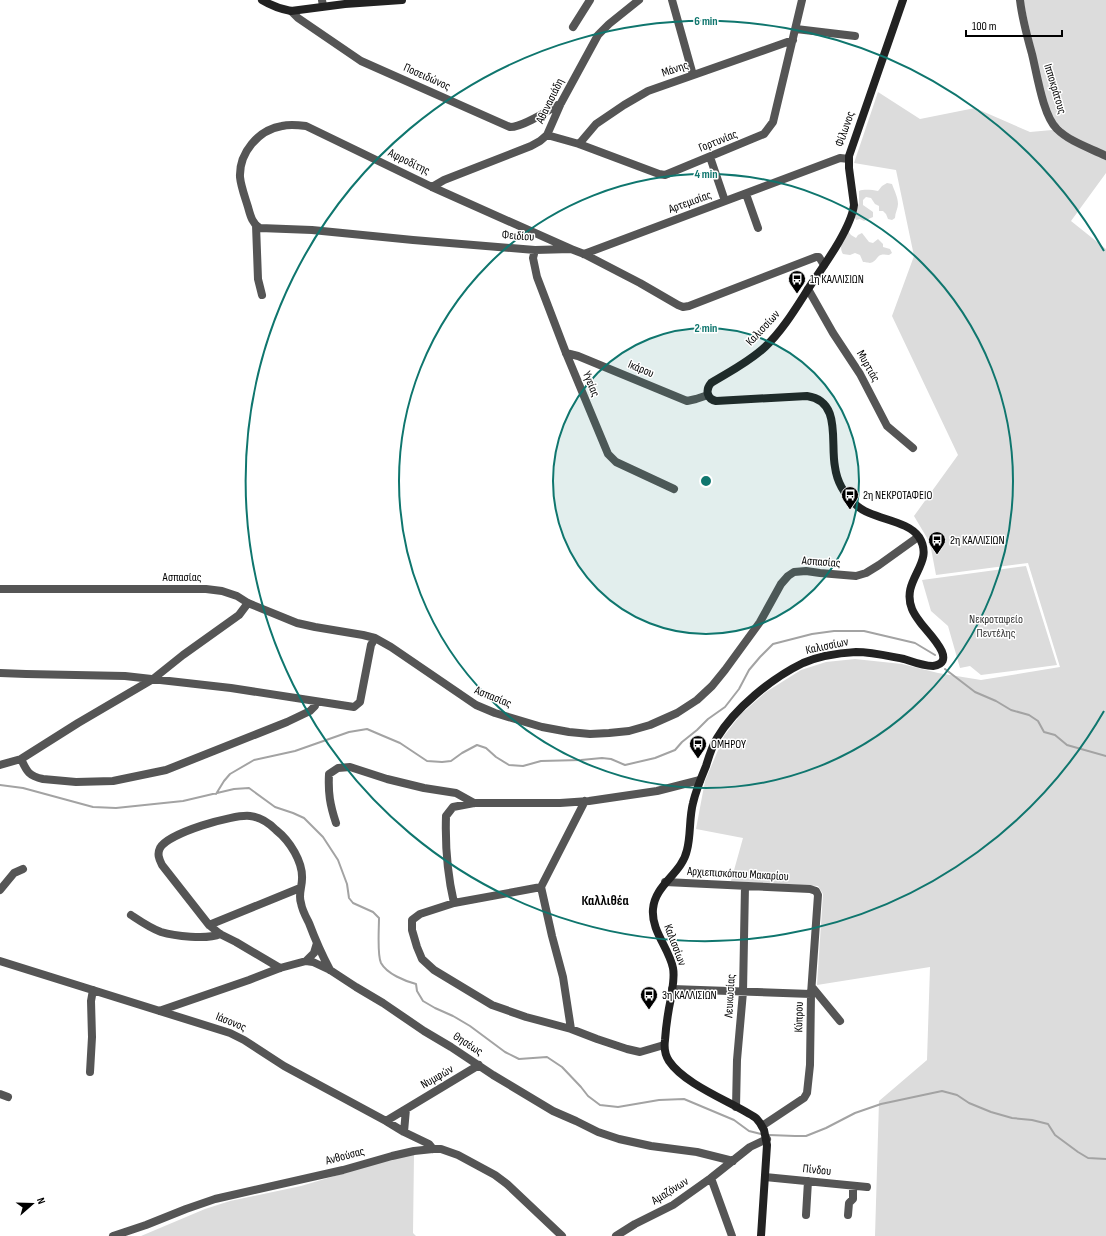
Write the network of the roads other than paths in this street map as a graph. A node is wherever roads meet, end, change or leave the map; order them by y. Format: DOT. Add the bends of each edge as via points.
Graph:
graph roads {
  1 [pos="262,0"];
  2 [pos="402,0"];
  3 [pos="590,0"];
  4 [pos="639,0"];
  5 [pos="672,0"];
  6 [pos="802,0"];
  7 [pos="903,0"];
  8 [pos="1020,0"];
  9 [pos="323,3"];
  10 [pos="291,10"];
  11 [pos="573,27"];
  12 [pos="796,29"];
  13 [pos="855,36"];
  14 [pos="793,40"];
  15 [pos="693,76"];
  16 [pos="562,103"];
  17 [pos="547,135"];
  18 [pos="579,144"];
  19 [pos="1106,156"];
  20 [pos="710,157"];
  21 [pos="848,159"];
  22 [pos="432,187"];
  23 [pos="746,194"];
  24 [pos="725,201"];
  25 [pos="256,225"];
  26 [pos="758,228"];
  27 [pos="571,249"];
  28 [pos="535,250"];
  29 [pos="584,254"];
  30 [pos="824,265"];
  31 [pos="808,289"];
  32 [pos="262,295"];
  33 [pos="566,354"];
  34 [pos="708,395"];
  35 [pos="913,448"];
  36 [pos="674,489"];
  37 [pos="918,537"];
  38 [pos="0,589"];
  39 [pos="248,603"];
  40 [pos="375,638"];
  41 [pos="0,673"];
  42 [pos="153,679"];
  43 [pos="316,702"];
  44 [pos="21,759"];
  45 [pos="0,765"];
  46 [pos="700,780"];
  47 [pos="585,801"];
  48 [pos="474,803"];
  49 [pos="336,823"];
  50 [pos="23,869"];
  51 [pos="666,882"];
  52 [pos="746,886"];
  53 [pos="541,887"];
  54 [pos="300,888"];
  55 [pos="810,889"];
  56 [pos="0,890"];
  57 [pos="454,903"];
  58 [pos="131,915"];
  59 [pos="209,925"];
  60 [pos="220,934"];
  61 [pos="317,944"];
  62 [pos="0,961"];
  63 [pos="306,961"];
  64 [pos="280,968"];
  65 [pos="330,970"];
  66 [pos="672,989"];
  67 [pos="93,990"];
  68 [pos="812,990"];
  69 [pos="742,992"];
  70 [pos="159,1011"];
  71 [pos="840,1021"];
  72 [pos="571,1029"];
  73 [pos="664,1045"];
  74 [pos="479,1065"];
  75 [pos="90,1072"];
  76 [pos="0,1094"];
  77 [pos="8,1097"];
  78 [pos="736,1108"];
  79 [pos="406,1109"];
  80 [pos="386,1121"];
  81 [pos="762,1126"];
  82 [pos="404,1132"];
  83 [pos="767,1138"];
  84 [pos="433,1149"];
  85 [pos="733,1161"];
  86 [pos="765,1177"];
  87 [pos="711,1178"];
  88 [pos="808,1181"];
  89 [pos="853,1186"];
  90 [pos="867,1187"];
  91 [pos="806,1215"];
  92 [pos="848,1215"];
  93 [pos="113,1236"];
  94 [pos="562,1236"];
  95 [pos="616,1236"];
  96 [pos="732,1236"];
  97 [pos="761,1236"];
  1 -- 10 [label="main road" via="273,7"];
  2 -- 9 [label="main road"];
  3 -- 11 [label="street"];
  4 -- 16 [label="street, Αθανασιάδη" via="598,35"];
  5 -- 15 [label="street"];
  6 -- 12 [label="street, Γορτυνίας"];
  7 -- 21 [label="main road, Φίλωνος"];
  8 -- 19 [label="street, Ιπποκράτους" via="1039,83 1053,124 1065,136"];
  9 -- 10 [label="main road"];
  10 -- 16 [label="street, Ποσειδώνος" via="298,18 361,61 510,127 522,124"];
  12 -- 13 [label="street"];
  12 -- 14 [label="street, Γορτυνίας"];
  14 -- 15 [label="street, Μάνης"];
  14 -- 20 [label="street, Γορτυνίας" via="773,122 769,129 764,134"];
  15 -- 18 [label="street, Μάνης" via="638,96 596,124"];
  16 -- 17 [label="street, Αθανασιάδη"];
  17 -- 18 [label="street, Γορτυνίας"];
  17 -- 22 [label="street, Αθανασιάδη" via="531,146"];
  18 -- 20 [label="street, Γορτυνίας" via="665,175"];
  20 -- 24 [label="street"];
  21 -- 23 [label="street, Αρτεμισίας" via="840,158"];
  21 -- 30 [label="main road, Φίλωνος" via="853,210"];
  22 -- 25 [label="street, Αφροδίτης" via="306,126 283,125 266,131 257,138 248,148 241,168 243,192"];
  22 -- 27 [label="street, Αφροδίτης"];
  23 -- 24 [label="street, Αρτεμισίας"];
  23 -- 26 [label="street"];
  24 -- 29 [label="street, Αρτεμισίας"];
  25 -- 28 [label="street, Φειδίου" via="264,228"];
  25 -- 32 [label="street" via="258,279"];
  27 -- 28 [label="street, Φειδίου"];
  27 -- 29 [label="street, Φειδίου"];
  28 -- 33 [label="street, Υγείας" via="533,258 537,277"];
  29 -- 30 [label="street, Φειδίου" via="683,306 689,306 816,257 819,257"];
  30 -- 31 [label="main road, Καλισσίων"];
  31 -- 34 [label="main road, Καλισσίων" via="774,338 750,359 711,383 708,386"];
  31 -- 35 [label="street, Μυρτιάς" via="860,374 887,426"];
  33 -- 34 [label="street, Ικάρου" via="578,356 687,401"];
  33 -- 36 [label="street, Υγείας" via="608,454 616,462"];
  34 -- 37 [label="main road" via="716,401 807,396 822,401 830,414 835,467 840,486 847,496 861,509 908,528"];
  37 -- 40 [label="street, Ασπασίας" via="879,565 856,576 806,571 791,574 781,584 760,622 712,686 697,700 664,720 629,731 590,734 569,732 495,713 476,705"];
  37 -- 46 [label="main road, Καλισσίων" via="924,552 923,562 912,584 910,603 916,616 942,650 943,658 940,664 929,666 882,655 855,652 824,656 803,663 760,692 737,712 717,739"];
  38 -- 39 [label="street, Ασπασίας" via="206,589 236,596"];
  39 -- 40 [label="street, Ασπασίας" via="297,623"];
  39 -- 42 [label="street" via="239,615"];
  40 -- 43 [label="street" via="371,645 360,702 357,706"];
  41 -- 42 [label="street"];
  42 -- 43 [label="street"];
  42 -- 44 [label="street"];
  43 -- 44 [label="street" via="310,711 288,722 166,770 137,777 94,782 36,778 29,774"];
  44 -- 45 [label="street"];
  46 -- 47 [label="street" via="657,791"];
  46 -- 51 [label="main road, Καλισσίων" via="692,809 685,857 680,867"];
  47 -- 48 [label="street"];
  47 -- 53 [label="street"];
  48 -- 49 [label="street" via="456,793 387,779 350,767 338,768 329,774 328,789"];
  48 -- 57 [label="street" via="453,807 446,816 447,870"];
  50 -- 56 [label="street" via="14,873"];
  51 -- 52 [label="street, Αρχιεπισκόπου Μακαρίου"];
  51 -- 66 [label="main road, Καλισσίων" via="655,898 653,915 655,926 672,964"];
  52 -- 55 [label="street, Αρχιεπισκόπου Μακαρίου"];
  52 -- 69 [label="street, Λευκωσίας"];
  53 -- 57 [label="street"];
  53 -- 72 [label="street" via="563,977"];
  54 -- 59 [label="street"];
  54 -- 59 [label="street" via="302,880 299,860 285,838 260,818 243,815 181,833 161,846 159,858"];
  54 -- 61 [label="street" via="300,901"];
  55 -- 68 [label="street, Κύπρου" via="818,895"];
  57 -- 72 [label="street" via="420,914 412,920 416,946 422,959 434,970 492,1005"];
  58 -- 60 [label="street" via="160,932 201,937"];
  59 -- 60 [label="street"];
  60 -- 64 [label="street"];
  61 -- 63 [label="street" via="314,953"];
  61 -- 65 [label="street"];
  62 -- 67 [label="street, Ιάσονος"];
  63 -- 64 [label="street"];
  63 -- 65 [label="street, Θησέως"];
  64 -- 70 [label="street"];
  65 -- 74 [label="street, Θησέως"];
  66 -- 69 [label="street"];
  66 -- 73 [label="main road, Καλισσίων"];
  67 -- 70 [label="street, Ιάσονος"];
  67 -- 75 [label="street"];
  68 -- 69 [label="street"];
  68 -- 71 [label="street"];
  68 -- 81 [label="street, Κύπρου" via="807,1093 804,1098"];
  69 -- 78 [label="street, Λευκωσίας"];
  70 -- 80 [label="street, Ιάσονος" via="230,1033 284,1066"];
  72 -- 73 [label="street" via="640,1052"];
  73 -- 78 [label="main road" via="669,1060 681,1073"];
  74 -- 79 [label="street, Νυμφών"];
  74 -- 85 [label="street, Θησέως" via="553,1110 598,1132 651,1146 697,1152"];
  76 -- 77 [label="street"];
  78 -- 81 [label="main road" via="754,1117"];
  79 -- 80 [label="street, Νυμφών"];
  79 -- 82 [label="street"];
  80 -- 82 [label="street, Ιάσονος"];
  81 -- 83 [label="main road"];
  82 -- 84 [label="street, Ιάσονος" via="429,1144"];
  83 -- 85 [label="street" via="750,1147"];
  83 -- 86 [label="main road"];
  84 -- 93 [label="street, Ανθούσας" via="414,1151 215,1198"];
  84 -- 94 [label="street, Ανθούσας" via="454,1153 495,1175"];
  85 -- 87 [label="street, Αμαζόνων"];
  86 -- 88 [label="street, Πίνδου"];
  86 -- 97 [label="main road"];
  87 -- 95 [label="street, Αμαζόνων" via="673,1205"];
  87 -- 96 [label="street"];
  88 -- 89 [label="street, Πίνδου"];
  88 -- 91 [label="street"];
  89 -- 90 [label="street, Πίνδου"];
  89 -- 92 [label="street" via="853,1199 849,1204"];
}
